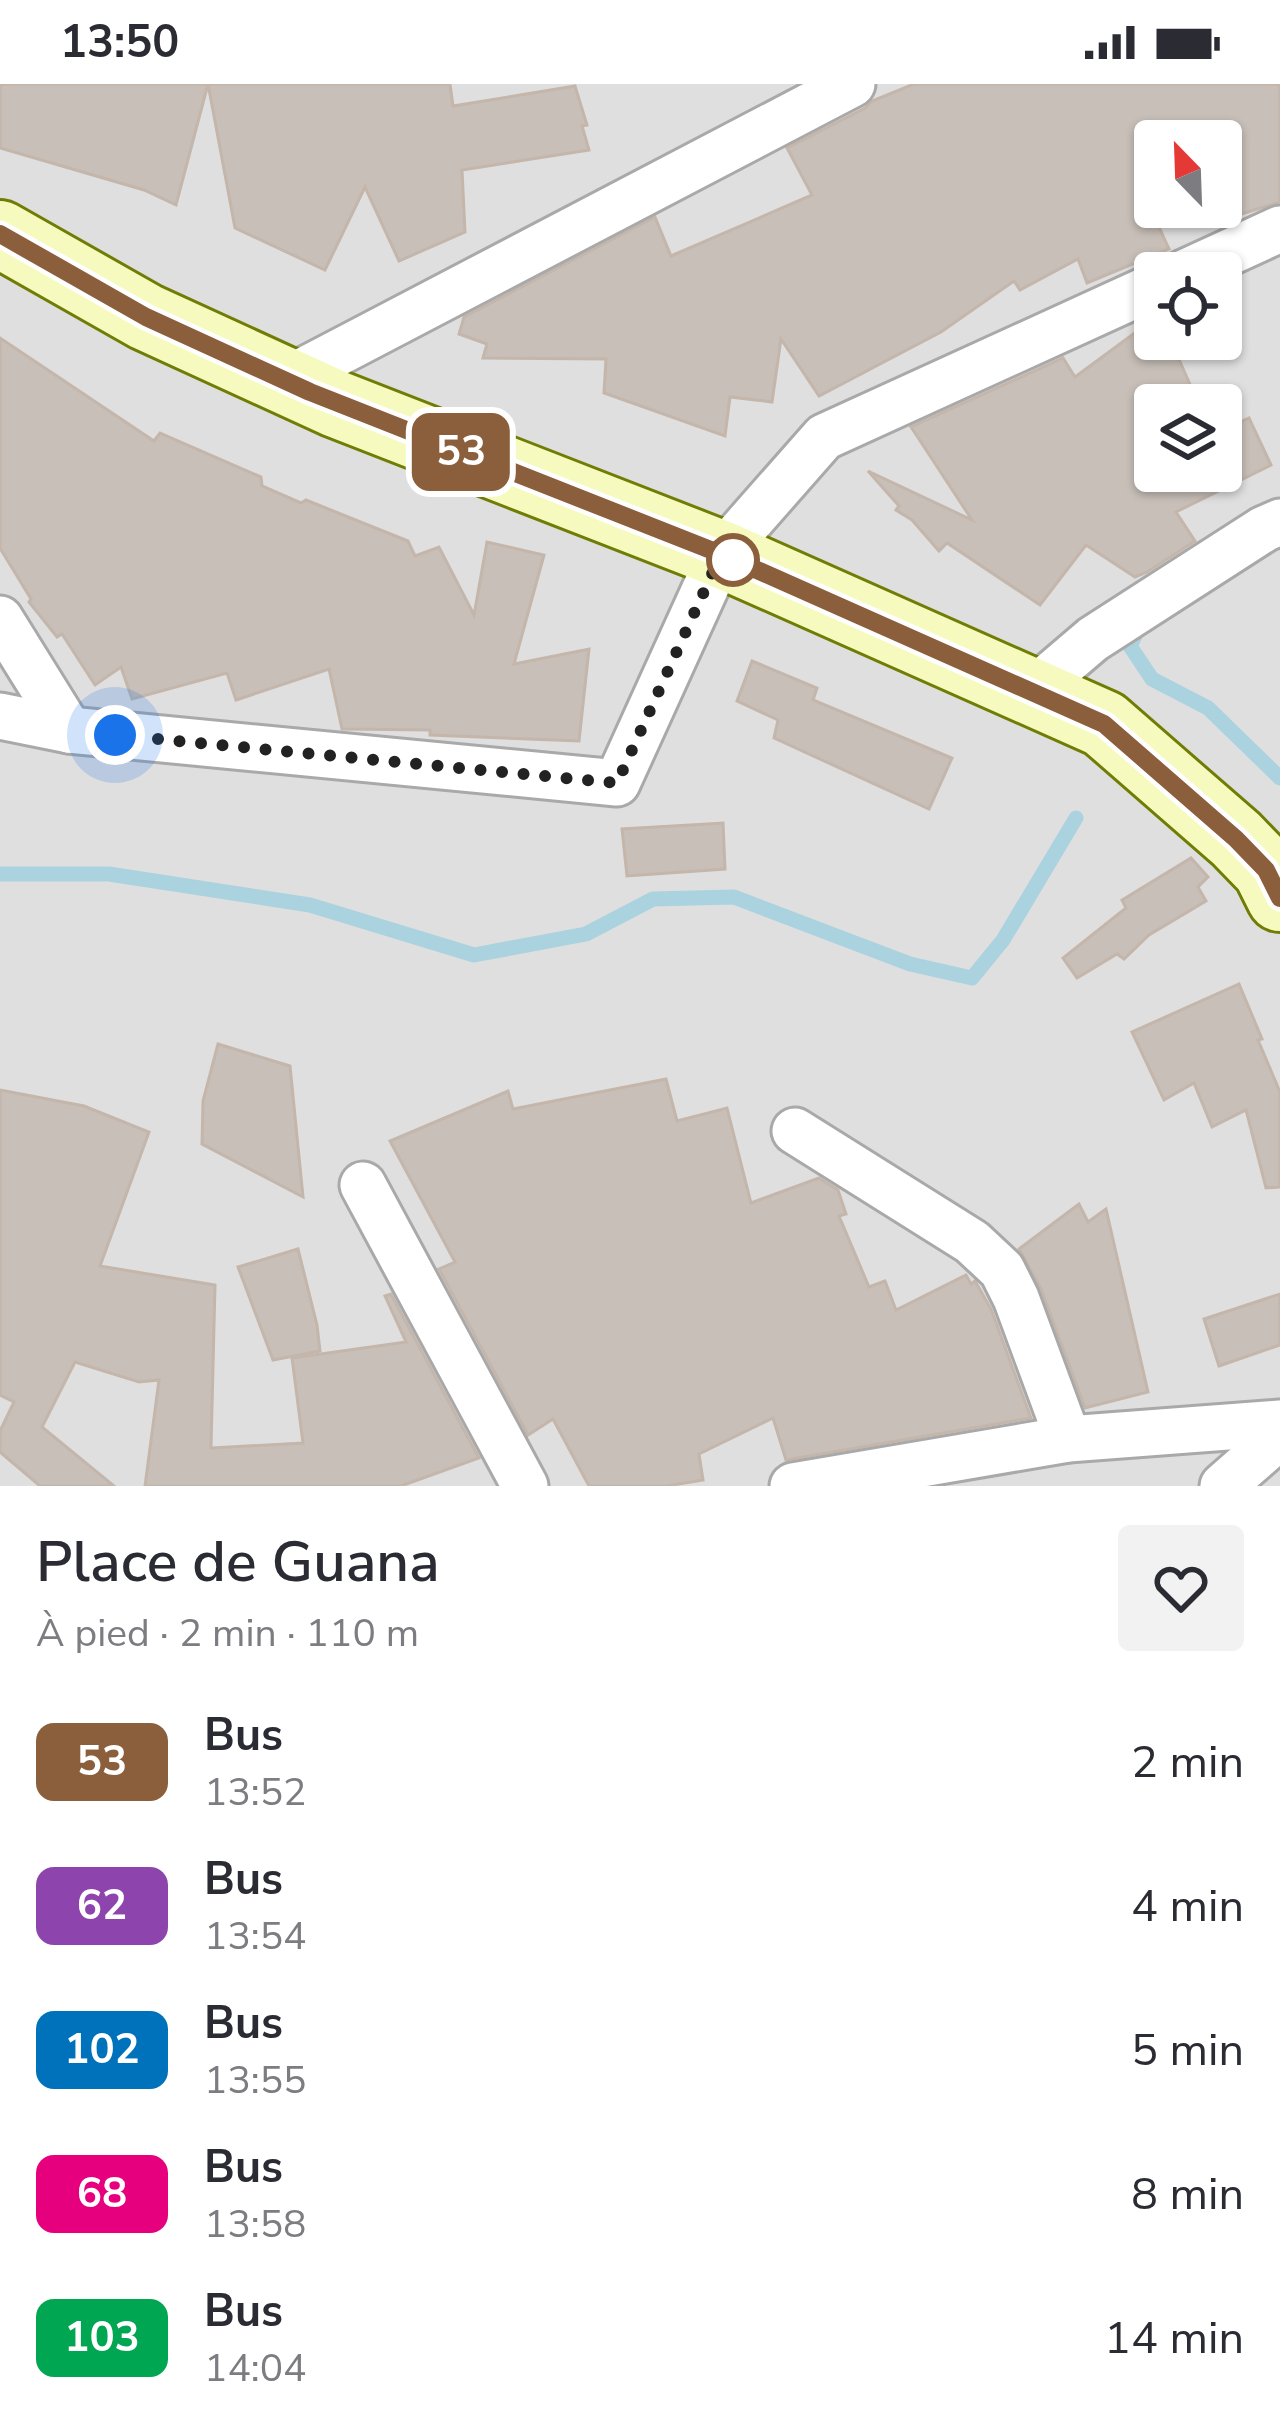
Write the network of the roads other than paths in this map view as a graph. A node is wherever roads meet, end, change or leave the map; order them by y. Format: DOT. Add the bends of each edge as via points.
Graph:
graph roads {
  1 [pos="851,84"];
  2 [pos="1280,230"];
  3 [pos="0,234"];
  4 [pos="1231,252"];
  5 [pos="1134,296"];
  6 [pos="284,380"];
  7 [pos="1280,522"];
  8 [pos="721,554"];
  9 [pos="0,619"];
  10 [pos="1032,691"];
  11 [pos="0,716"];
  12 [pos="69,730"];
  13 [pos="1276,879"];
  14 [pos="795,1131"];
  15 [pos="363,1185"];
  16 [pos="1280,1424"];
  17 [pos="1280,1436"];
  18 [pos="1068,1439"];
  19 [pos="525,1486"];
  20 [pos="793,1486"];
  21 [pos="1222,1486"];
  1 -- 6 [label="street"];
  2 -- 4 [label="street"];
  3 -- 6 [label="main road" via="146,317"];
  5 -- 8 [label="street" via="824,437"];
  6 -- 8 [label="main road"];
  7 -- 10 [label="street" via="1093,639"];
  8 -- 10 [label="main road"];
  8 -- 12 [label="street" via="617,783"];
  9 -- 12 [label="street"];
  10 -- 13 [label="main road" via="1104,724"];
  11 -- 12 [label="street"];
  14 -- 18 [label="street" via="972,1242 1002,1270"];
  15 -- 19 [label="street"];
  16 -- 18 [label="street"];
  17 -- 21 [label="street"];
  18 -- 20 [label="street"];
}
